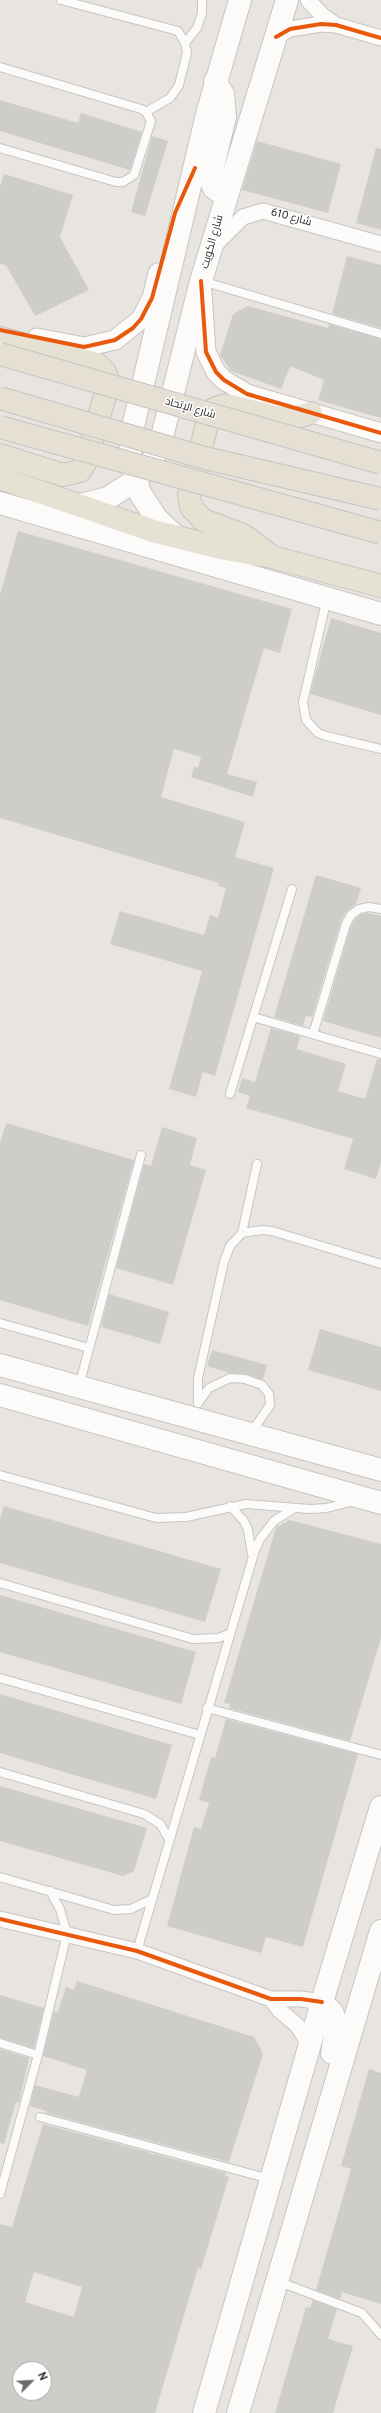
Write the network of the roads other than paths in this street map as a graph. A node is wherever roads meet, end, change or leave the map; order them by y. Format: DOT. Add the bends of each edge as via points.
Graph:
graph roads {
  1 [pos="61,0"];
  2 [pos="202,0"];
  3 [pos="240,0"];
  4 [pos="287,0"];
  5 [pos="308,0"];
  6 [pos="336,25"];
  7 [pos="276,37"];
  8 [pos="381,38"];
  9 [pos="185,43"];
  10 [pos="0,67"];
  11 [pos="215,81"];
  12 [pos="146,112"];
  13 [pos="0,148"];
  14 [pos="195,168"];
  15 [pos="227,191"];
  16 [pos="381,244"];
  17 [pos="212,248"];
  18 [pos="201,281"];
  19 [pos="0,330"];
  20 [pos="381,334"];
  21 [pos="0,338"];
  22 [pos="0,354"];
  23 [pos="0,398"];
  24 [pos="311,413"];
  25 [pos="0,427"];
  26 [pos="381,433"];
  27 [pos="0,455"];
  28 [pos="381,463"];
  29 [pos="0,478"];
  30 [pos="136,480"];
  31 [pos="381,499"];
  32 [pos="0,503"];
  33 [pos="77,506"];
  34 [pos="381,534"];
  35 [pos="177,538"];
  36 [pos="272,557"];
  37 [pos="381,586"];
  38 [pos="327,598"];
  39 [pos="381,614"];
  40 [pos="381,750"];
  41 [pos="292,889"];
  42 [pos="381,909"];
  43 [pos="253,1017"];
  44 [pos="313,1034"];
  45 [pos="381,1054"];
  46 [pos="230,1094"];
  47 [pos="141,1155"];
  48 [pos="258,1164"];
  49 [pos="242,1233"];
  50 [pos="381,1264"];
  51 [pos="0,1323"];
  52 [pos="90,1348"];
  53 [pos="0,1365"];
  54 [pos="79,1387"];
  55 [pos="0,1395"];
  56 [pos="196,1411"];
  57 [pos="250,1434"];
  58 [pos="377,1468"];
  59 [pos="0,1475"];
  60 [pos="375,1502"];
  61 [pos="230,1506"];
  62 [pos="294,1509"];
  63 [pos="251,1561"];
  64 [pos="0,1583"];
  65 [pos="229,1634"];
  66 [pos="0,1678"];
  67 [pos="208,1708"];
  68 [pos="200,1735"];
  69 [pos="381,1755"];
  70 [pos="0,1772"];
  71 [pos="381,1807"];
  72 [pos="170,1839"];
  73 [pos="0,1877"];
  74 [pos="50,1891"];
  75 [pos="152,1899"];
  76 [pos="0,1919"];
  77 [pos="381,1931"];
  78 [pos="67,1934"];
  79 [pos="137,1951"];
  80 [pos="271,1999"];
  81 [pos="322,2002"];
  82 [pos="0,2043"];
  83 [pos="310,2044"];
  84 [pos="38,2055"];
  85 [pos="40,2117"];
  86 [pos="314,2154"];
  87 [pos="271,2179"];
  88 [pos="0,2194"];
  89 [pos="277,2281"];
  90 [pos="381,2335"];
  91 [pos="204,2413"];
  92 [pos="238,2413"];
  1 -- 9 [label="lane" via="178,31"];
  2 -- 9 [label="lane" via="202,13 197,28"];
  3 -- 11 [label="main road"];
  4 -- 7 [label="main road, شارع الكويت"];
  5 -- 6 [label="street"];
  6 -- 7 [label="street" via="305,25 290,29"];
  6 -- 8 [label="street"];
  7 -- 15 [label="main road, شارع الكويت"];
  9 -- 12 [label="lane" via="187,53 179,85 170,98"];
  10 -- 12 [label="lane"];
  11 -- 14 [label="main road"];
  11 -- 15 [label="main road" via="223,94 225,117 210,179 218,191"];
  12 -- 13 [label="lane" via="150,116 151,127 134,174 123,182"];
  14 -- 19 [label="street" via="181,196 167,236 152,298 133,328 115,340 84,347"];
  14 -- 30 [label="main road" via="131,435 130,459"];
  15 -- 17 [label="main road, شارع الكويت"];
  16 -- 17 [label="street, شارع 610" via="263,211 243,217"];
  17 -- 18 [label="main road, شارع الكويت"];
  18 -- 20 [label="lane"];
  18 -- 24 [label="street" via="206,352 216,372 242,392"];
  18 -- 30 [label="main road, شارع الكويت" via="162,441 152,461"];
  21 -- 27 [label="main road" via="97,364 105,372 109,382 86,461 80,470 62,475"];
  22 -- 28 [label="highway, شارع الإتحاد, bridge"];
  23 -- 31 [label="highway, bridge" via="205,458"];
  24 -- 26 [label="street"];
  24 -- 36 [label="main road" via="294,418 280,418 226,405 214,409 208,420 189,495 191,507 203,520 243,535"];
  25 -- 34 [label="highway, bridge"];
  29 -- 33 [label="main road"];
  30 -- 33 [label="main road, شارع الكويت" via="108,498"];
  30 -- 35 [label="main road" via="152,512"];
  32 -- 38 [label="main road"];
  33 -- 35 [label="main road"];
  35 -- 36 [label="main road"];
  36 -- 37 [label="main road"];
  38 -- 39 [label="main road"];
  38 -- 40 [label="lane" via="305,694 303,711 306,720 318,733"];
  41 -- 43 [label="lane"];
  42 -- 44 [label="lane" via="359,909 351,915 346,924"];
  43 -- 44 [label="lane"];
  43 -- 46 [label="lane"];
  44 -- 45 [label="lane"];
  47 -- 52 [label="lane"];
  48 -- 49 [label="lane"];
  49 -- 50 [label="lane" via="272,1231"];
  49 -- 56 [label="lane" via="226,1254 198,1378"];
  51 -- 52 [label="lane"];
  52 -- 54 [label="lane"];
  53 -- 54 [label="main road"];
  54 -- 56 [label="main road"];
  55 -- 60 [label="main road"];
  56 -- 57 [label="main road"];
  56 -- 57 [label="lane" via="209,1388 230,1378 245,1379 262,1385 269,1394 270,1405"];
  57 -- 58 [label="main road"];
  59 -- 61 [label="lane" via="156,1518 186,1517"];
  60 -- 62 [label="lane"];
  61 -- 62 [label="lane" via="261,1504"];
  61 -- 63 [label="lane" via="244,1521 248,1530 251,1540"];
  62 -- 63 [label="lane" via="283,1514 266,1530 257,1544"];
  63 -- 65 [label="lane"];
  64 -- 65 [label="lane" via="193,1639 212,1639"];
  65 -- 67 [label="lane"];
  66 -- 68 [label="lane"];
  67 -- 68 [label="lane"];
  67 -- 69 [label="lane"];
  68 -- 72 [label="lane"];
  70 -- 72 [label="lane" via="144,1814 160,1824"];
  71 -- 81 [label="main road"];
  72 -- 75 [label="lane"];
  73 -- 74 [label="lane"];
  74 -- 75 [label="lane" via="114,1910 131,1909"];
  74 -- 78 [label="lane" via="60,1909"];
  75 -- 79 [label="lane"];
  76 -- 78 [label="street"];
  77 -- 86 [label="main road"];
  78 -- 79 [label="street"];
  78 -- 84 [label="lane"];
  79 -- 80 [label="street"];
  80 -- 81 [label="street"];
  80 -- 83 [label="street"];
  81 -- 83 [label="main road"];
  81 -- 86 [label="main road" via="336,2018 338,2032 311,2128 310,2141"];
  82 -- 84 [label="lane"];
  83 -- 87 [label="main road"];
  84 -- 88 [label="lane"];
  85 -- 87 [label="lane"];
  86 -- 89 [label="main road"];
  87 -- 91 [label="main road"];
  89 -- 90 [label="lane" via="362,2313"];
  89 -- 92 [label="main road"];
}
